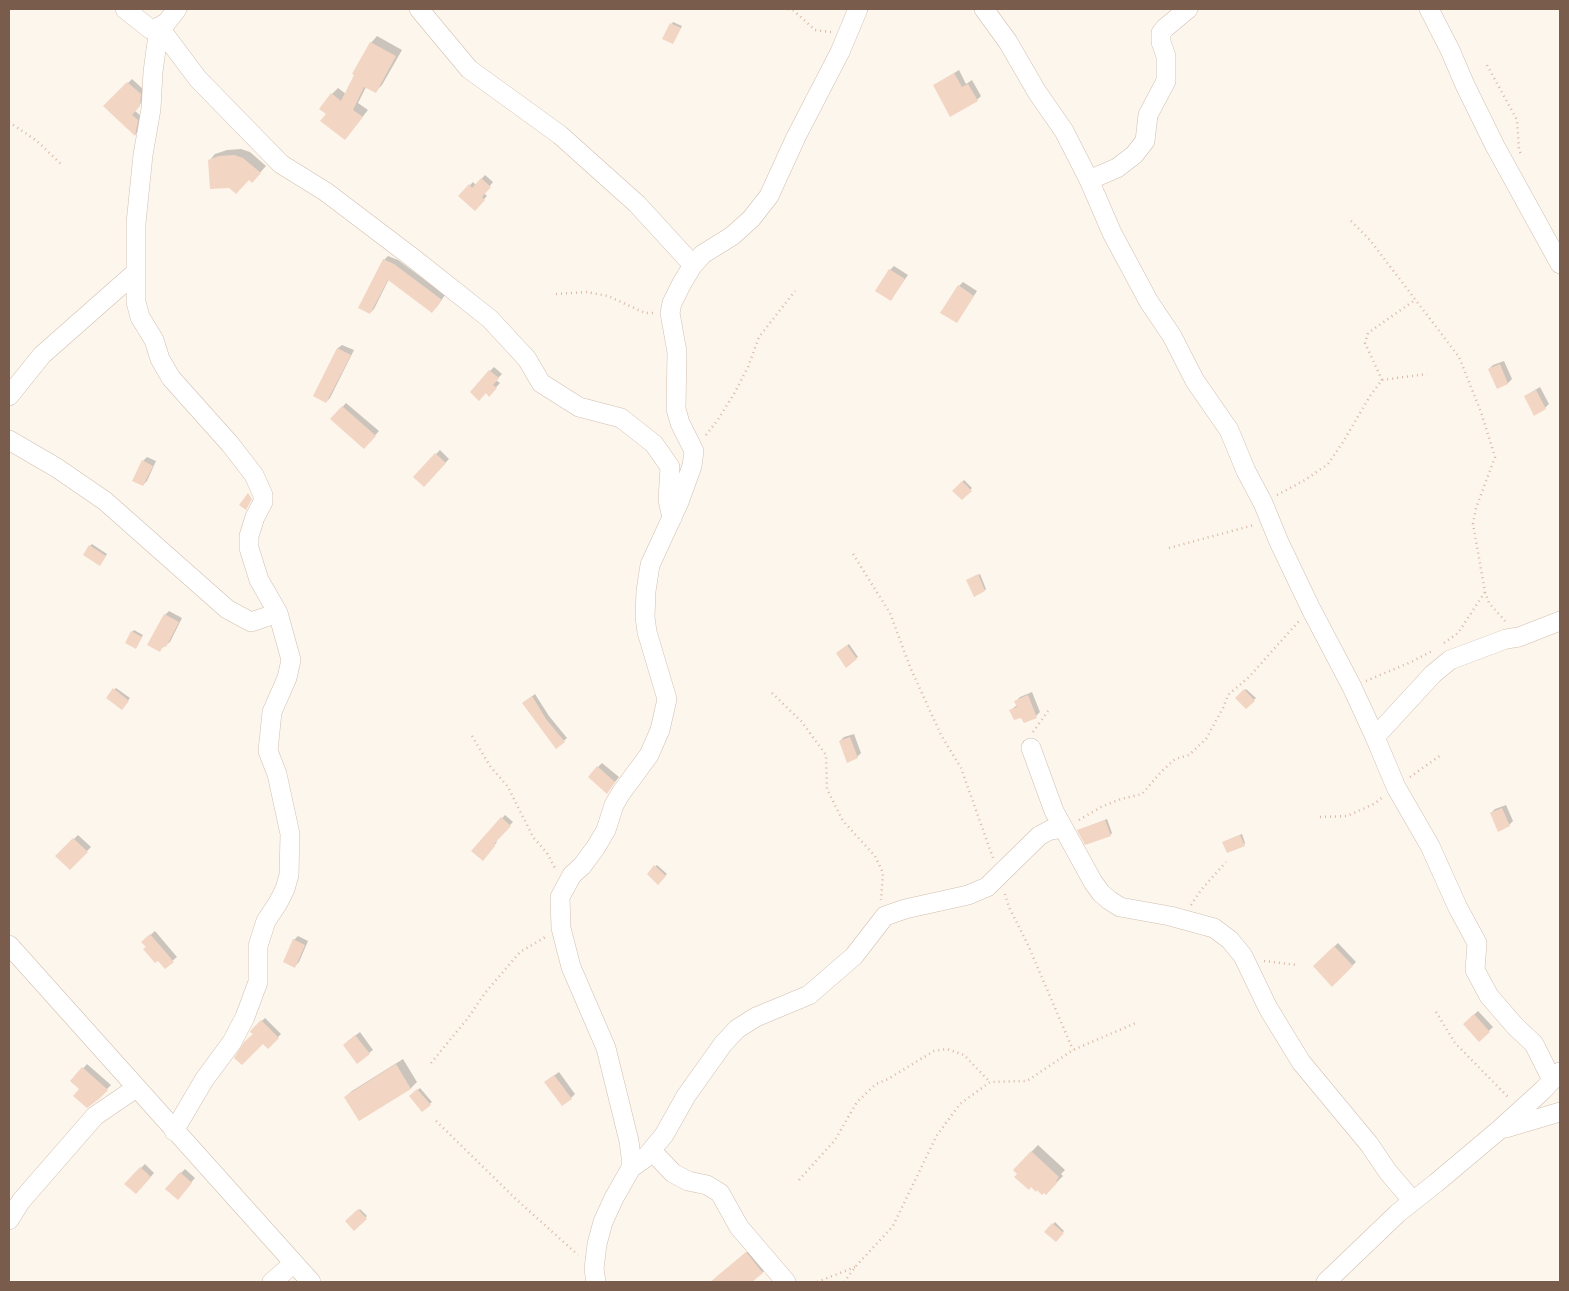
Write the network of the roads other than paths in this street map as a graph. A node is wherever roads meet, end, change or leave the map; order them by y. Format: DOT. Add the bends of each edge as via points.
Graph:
graph roads {
  1 [pos="125,9"];
  2 [pos="176,9"];
  3 [pos="419,9"];
  4 [pos="858,9"];
  5 [pos="984,9"];
  6 [pos="1188,9"];
  7 [pos="1429,9"];
  8 [pos="159,27"];
  9 [pos="1089,180"];
  10 [pos="1560,264"];
  11 [pos="693,266"];
  12 [pos="136,272"];
  13 [pos="9,396"];
  14 [pos="9,440"];
  15 [pos="672,518"];
  16 [pos="278,613"];
  17 [pos="1560,621"];
  18 [pos="1375,737"];
  19 [pos="1031,748"];
  20 [pos="1063,828"];
  21 [pos="9,945"];
  22 [pos="1552,1081"];
  23 [pos="136,1088"];
  24 [pos="1560,1106"];
  25 [pos="1560,1112"];
  26 [pos="1499,1130"];
  27 [pos="174,1131"];
  28 [pos="652,1151"];
  29 [pos="631,1168"];
  30 [pos="1412,1200"];
  31 [pos="9,1220"];
  32 [pos="294,1263"];
  33 [pos="595,1276"];
  34 [pos="272,1282"];
  35 [pos="311,1282"];
  36 [pos="786,1282"];
  37 [pos="1326,1282"];
  1 -- 8 [label="street" via="150,29"];
  2 -- 8 [label="street"];
  3 -- 11 [label="street" via="469,70 560,135 637,204"];
  4 -- 11 [label="street" via="769,196 744,225"];
  5 -- 9 [label="street" via="1064,132"];
  6 -- 9 [label="street" via="1161,33 1166,56 1166,81 1146,120 1145,141 1134,155 1116,168"];
  7 -- 10 [label="street" via="1495,146"];
  8 -- 12 [label="street" via="136,223"];
  8 -- 15 [label="street" via="198,79 280,164 326,192 490,319 528,359 541,383 579,407 621,418 654,444 670,467 668,500"];
  9 -- 18 [label="street" via="1112,233 1154,310 1172,336 1195,381 1229,430 1311,609"];
  11 -- 15 [label="street" via="674,297 670,313 677,352 676,409 694,451 692,466"];
  12 -- 13 [label="street" via="42,355"];
  12 -- 16 [label="street" via="136,302 140,317 171,378 230,444 254,475 263,495 262,506 249,536 249,548 259,580"];
  14 -- 16 [label="street" via="105,500 227,609 251,622"];
  15 -- 29 [label="street" via="650,565 645,617 667,699 660,730 649,755 614,805 599,842 560,896 561,928 571,967 606,1048 629,1141"];
  16 -- 27 [label="street" via="292,660 272,712 268,751 277,774 290,834 289,875 285,889 266,921 258,946 258,982 245,1017"];
  17 -- 18 [label="street" via="1450,660"];
  18 -- 22 [label="street" via="1396,788 1430,846 1477,943 1475,970 1489,996 1534,1044"];
  19 -- 20 [label="street"];
  20 -- 28 [label="street" via="1039,836 987,887 885,916 854,956 809,995 756,1017 738,1029 723,1044 686,1096"];
  20 -- 30 [label="street" via="1093,882 1120,907 1181,918 1214,928 1230,940 1243,956 1268,1008 1301,1062"];
  21 -- 23 [label="street"];
  22 -- 24 [label="street"];
  22 -- 26 [label="street"];
  23 -- 27 [label="street"];
  23 -- 31 [label="street" via="95,1116 21,1201"];
  25 -- 26 [label="street"];
  26 -- 30 [label="street"];
  27 -- 32 [label="street"];
  28 -- 29 [label="street"];
  28 -- 36 [label="street" via="673,1173 720,1193 739,1227"];
  29 -- 33 [label="street" via="603,1222 597,1244"];
  30 -- 37 [label="street"];
  32 -- 34 [label="street"];
  32 -- 35 [label="street"];
}
